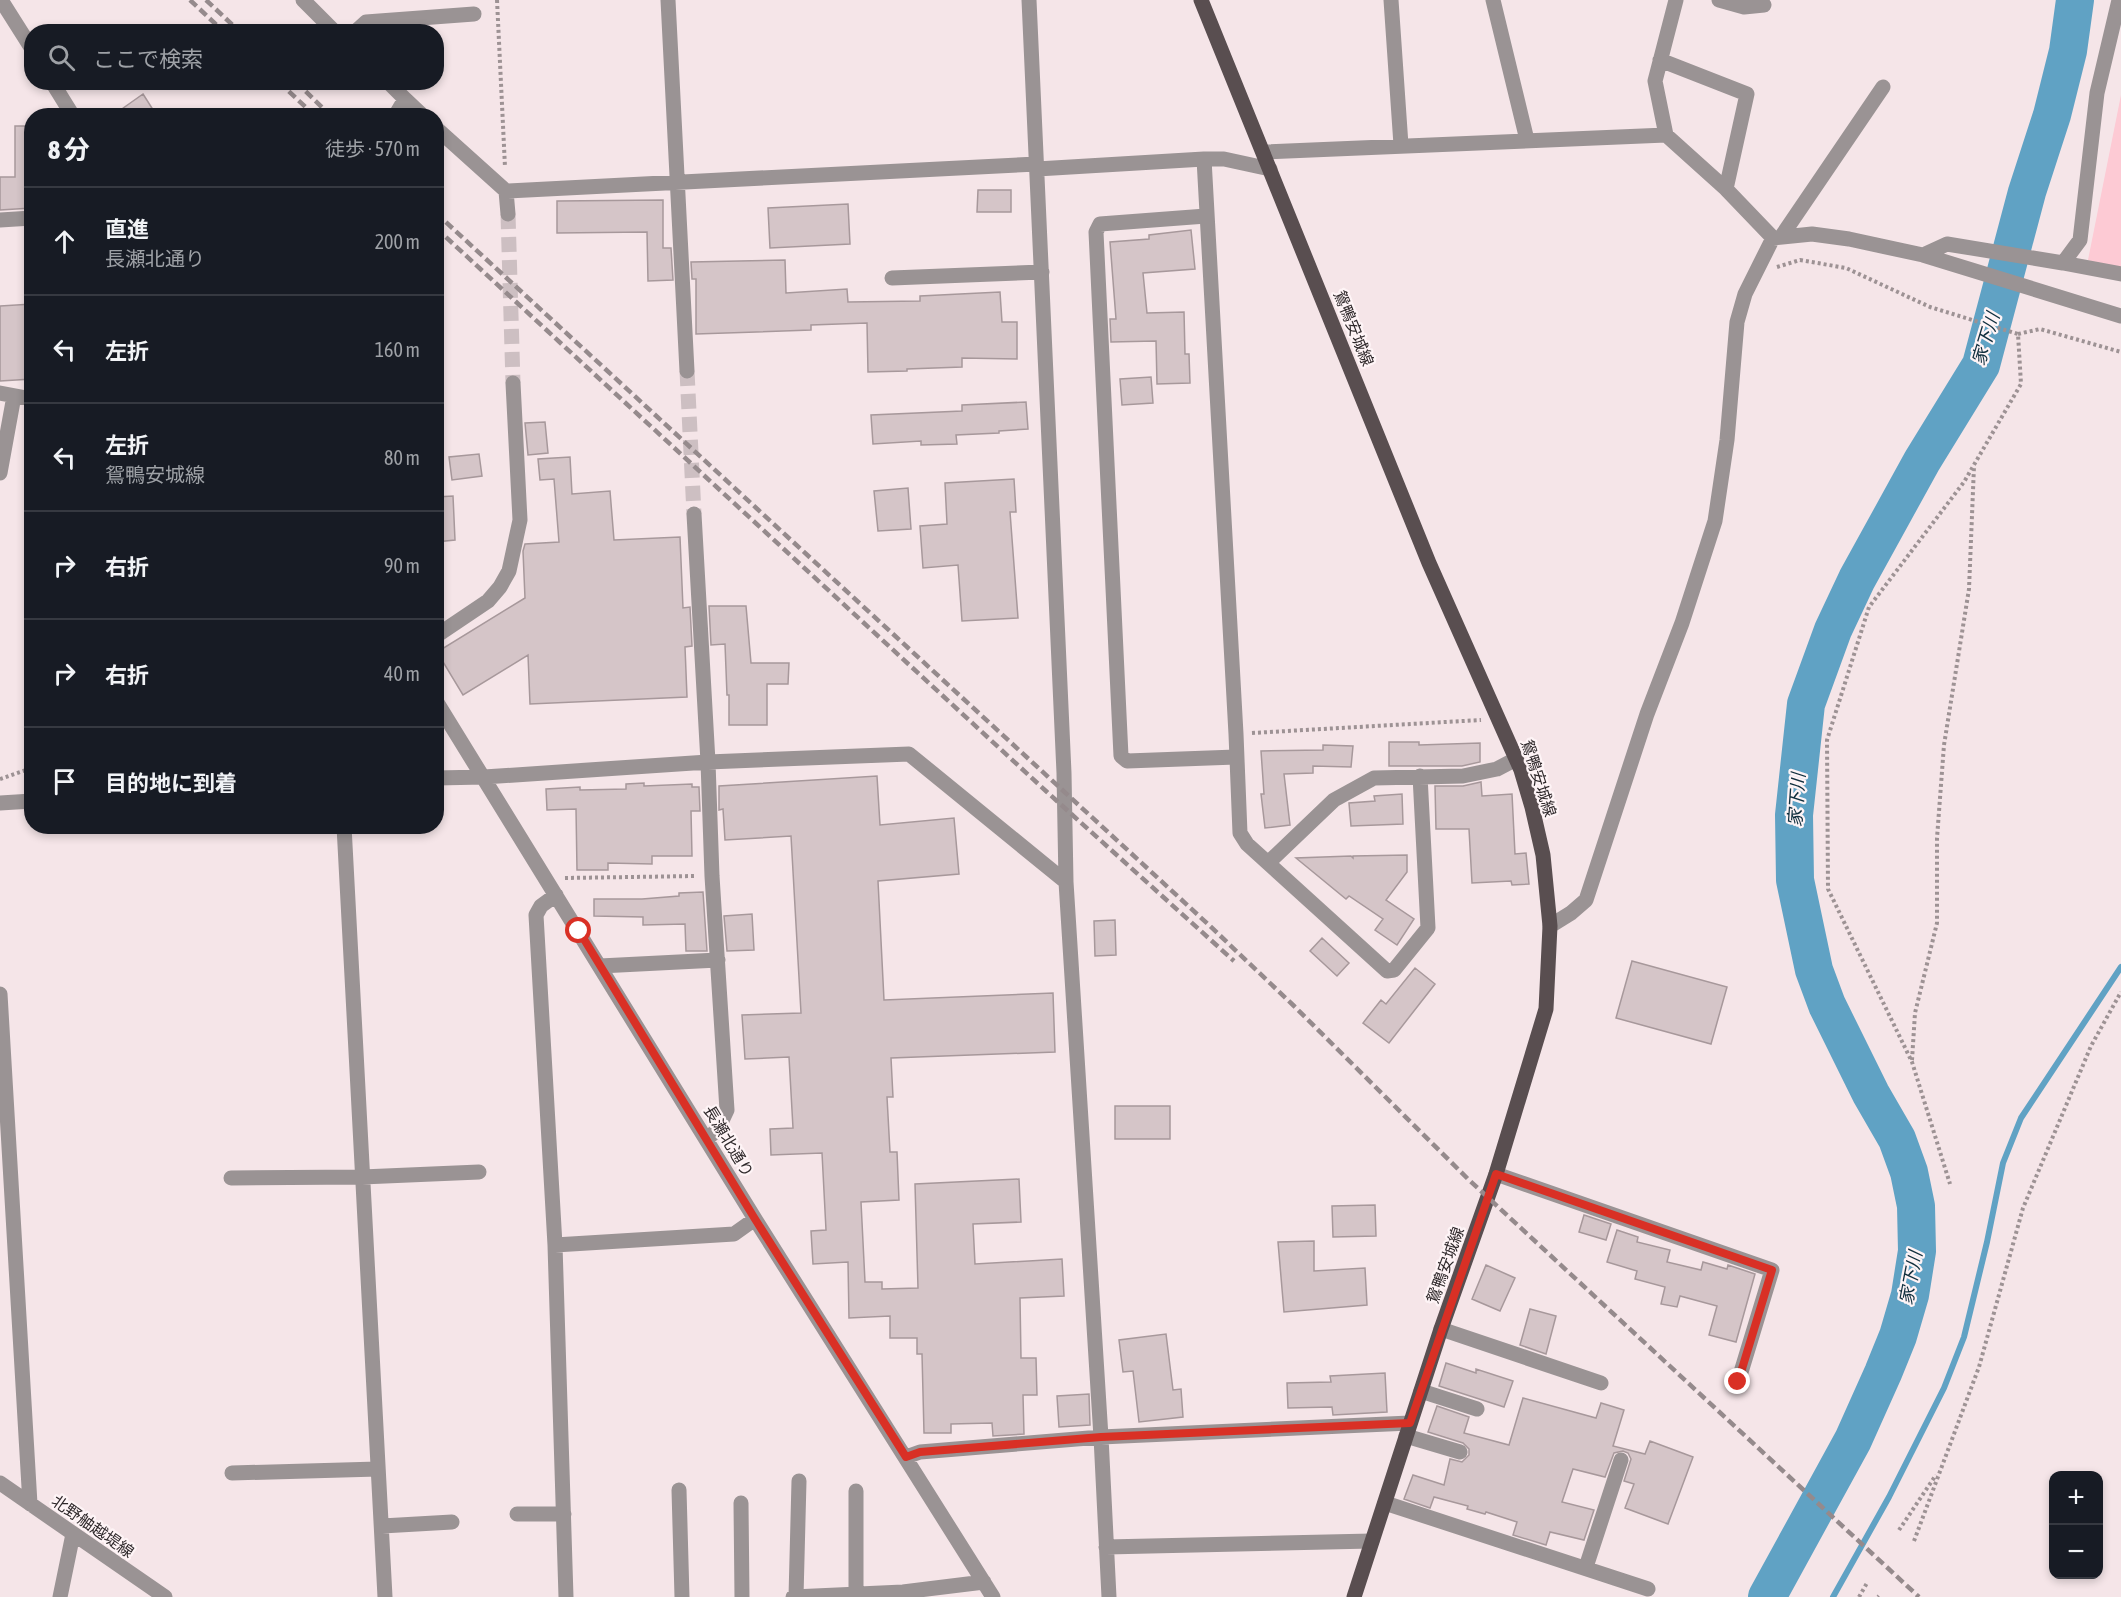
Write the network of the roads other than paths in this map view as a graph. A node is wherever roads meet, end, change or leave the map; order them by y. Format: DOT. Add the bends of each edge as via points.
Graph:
graph roads {
  1 [pos="1,0"];
  2 [pos="303,0"];
  3 [pos="668,0"];
  4 [pos="1029,0"];
  5 [pos="1201,0"];
  6 [pos="1391,0"];
  7 [pos="1493,0"];
  8 [pos="1676,0"];
  9 [pos="1719,0"];
  10 [pos="2119,0"];
  11 [pos="1764,5"];
  12 [pos="474,14"];
  13 [pos="327,24"];
  14 [pos="364,24"];
  15 [pos="24,36"];
  16 [pos="1660,60"];
  17 [pos="1882,87"];
  18 [pos="57,90"];
  19 [pos="396,90"];
  20 [pos="405,99"];
  21 [pos="68,108"];
  22 [pos="400,108"];
  23 [pos="415,108"];
  24 [pos="444,135"];
  25 [pos="1666,135"];
  26 [pos="1527,140"];
  27 [pos="1401,145"];
  28 [pos="1264,152"];
  29 [pos="1204,159"];
  30 [pos="1037,167"];
  31 [pos="1270,169"];
  32 [pos="676,183"];
  33 [pos="1726,189"];
  34 [pos="506,191"];
  35 [pos="508,214"];
  36 [pos="1206,216"];
  37 [pos="24,218"];
  38 [pos="0,220"];
  39 [pos="1777,238"];
  40 [pos="1923,255"];
  41 [pos="2063,262"];
  42 [pos="1042,272"];
  43 [pos="2121,274"];
  44 [pos="892,278"];
  45 [pos="2121,316"];
  46 [pos="687,371"];
  47 [pos="513,383"];
  48 [pos="7,394"];
  49 [pos="24,397"];
  50 [pos="0,473"];
  51 [pos="693,514"];
  52 [pos="444,631"];
  53 [pos="444,714"];
  54 [pos="1236,757"];
  55 [pos="1516,759"];
  56 [pos="708,762"];
  57 [pos="1420,776"];
  58 [pos="484,777"];
  59 [pos="444,778"];
  60 [pos="24,802"];
  61 [pos="0,803"];
  62 [pos="344,834"];
  63 [pos="1268,863"];
  64 [pos="1066,882"];
  65 [pos="556,895"];
  66 [pos="1550,927"];
  67 [pos="718,960"];
  68 [pos="600,966"];
  69 [pos="0,994"];
  70 [pos="707,1139"];
  71 [pos="479,1172"];
  72 [pos="1496,1174"];
  73 [pos="362,1176"];
  74 [pos="231,1178"];
  75 [pos="755,1219"];
  76 [pos="555,1245"];
  77 [pos="1441,1329"];
  78 [pos="1738,1382"];
  79 [pos="1601,1383"];
  80 [pos="1421,1391"];
  81 [pos="1477,1409"];
  82 [pos="1408,1430"];
  83 [pos="1101,1437"];
  84 [pos="1460,1452"];
  85 [pos="906,1457"];
  86 [pos="1621,1460"];
  87 [pos="378,1469"];
  88 [pos="232,1473"];
  89 [pos="799,1481"];
  90 [pos="2,1486"];
  91 [pos="679,1490"];
  92 [pos="856,1491"];
  93 [pos="741,1503"];
  94 [pos="1385,1503"];
  95 [pos="30,1504"];
  96 [pos="517,1514"];
  97 [pos="564,1514"];
  98 [pos="452,1522"];
  99 [pos="382,1526"];
  100 [pos="73,1534"];
  101 [pos="1372,1541"];
  102 [pos="1106,1547"];
  103 [pos="1586,1567"];
  104 [pos="984,1582"];
  105 [pos="1648,1589"];
  106 [pos="903,1594"];
  107 [pos="856,1595"];
  108 [pos="60,1597"];
  109 [pos="165,1597"];
  110 [pos="385,1597"];
  111 [pos="566,1597"];
  112 [pos="682,1597"];
  113 [pos="742,1597"];
  114 [pos="795,1597"];
  115 [pos="993,1597"];
  116 [pos="1110,1597"];
  117 [pos="1354,1597"];
  1 -- 15 [label="street"];
  2 -- 13 [label="street"];
  3 -- 32 [label="street"];
  4 -- 30 [label="street"];
  5 -- 28 [label="main road, 鴛鴨安城線"];
  6 -- 27 [label="street"];
  7 -- 26 [label="street"];
  8 -- 16 [label="street"];
  9 -- 11 [label="street" via="1744,7"];
  10 -- 41 [label="street" via="2097,93 2080,240"];
  12 -- 14 [label="street"];
  16 -- 25 [label="street" via="1655,81"];
  16 -- 33 [label="street" via="1747,94"];
  17 -- 39 [label="street"];
  18 -- 21 [label="street"];
  19 -- 20 [label="street"];
  20 -- 22 [label="street"];
  20 -- 23 [label="street"];
  24 -- 34 [label="street"];
  25 -- 26 [label="street"];
  25 -- 33 [label="street"];
  26 -- 27 [label="street"];
  27 -- 28 [label="street"];
  28 -- 31 [label="main road, 鴛鴨安城線"];
  29 -- 30 [label="street"];
  29 -- 31 [label="street"];
  29 -- 36 [label="street"];
  30 -- 32 [label="street"];
  30 -- 42 [label="street"];
  31 -- 55 [label="main road, 鴛鴨安城線" via="1429,563"];
  32 -- 34 [label="street"];
  32 -- 46 [label="street"];
  33 -- 39 [label="street"];
  34 -- 35 [label="street"];
  36 -- 54 [label="street"];
  36 -- 54 [label="street" via="1100,224 1096,232 1121,756 1127,761"];
  37 -- 38 [label="street"];
  39 -- 40 [label="street" via="1812,234"];
  39 -- 66 [label="street" via="1755,273 1737,322 1727,440 1715,521 1682,623 1647,714 1586,900"];
  40 -- 41 [label="street" via="1947,244"];
  40 -- 45 [label="street"];
  41 -- 43 [label="street"];
  42 -- 44 [label="street"];
  42 -- 64 [label="street"];
  47 -- 52 [label="street" via="520,520 509,571 488,601"];
  48 -- 49 [label="street"];
  48 -- 50 [label="street"];
  51 -- 56 [label="street"];
  53 -- 58 [label="street, 長瀬北通り"];
  54 -- 63 [label="street" via="1240,833"];
  55 -- 57 [label="street" via="1497,769 1463,776"];
  55 -- 66 [label="main road, 鴛鴨安城線" via="1543,855"];
  56 -- 58 [label="street"];
  56 -- 64 [label="street" via="909,754"];
  56 -- 67 [label="street"];
  57 -- 63 [label="street" via="1374,778 1334,800"];
  57 -- 63 [label="street" via="1428,928 1394,970 1387,971 1379,965"];
  58 -- 59 [label="street"];
  58 -- 65 [label="street, 長瀬北通り"];
  60 -- 61 [label="street"];
  62 -- 73 [label="street"];
  64 -- 83 [label="street"];
  65 -- 68 [label="street, 長瀬北通り"];
  65 -- 76 [label="street" via="536,915"];
  66 -- 72 [label="main road, 鴛鴨安城線" via="1546,1009"];
  67 -- 68 [label="street"];
  67 -- 70 [label="street" via="727,1110 718,1129"];
  68 -- 70 [label="street, 長瀬北通り"];
  69 -- 95 [label="street"];
  70 -- 75 [label="street, 長瀬北通り"];
  71 -- 73 [label="street"];
  72 -- 77 [label="main road, 鴛鴨安城線"];
  72 -- 78 [label="street" via="1772,1270"];
  73 -- 74 [label="street"];
  73 -- 87 [label="street"];
  75 -- 76 [label="street" via="734,1234"];
  75 -- 85 [label="street, 長瀬北通り"];
  76 -- 97 [label="street"];
  77 -- 79 [label="street"];
  77 -- 80 [label="main road, 鴛鴨安城線"];
  80 -- 81 [label="street"];
  80 -- 82 [label="main road, 鴛鴨安城線"];
  82 -- 83 [label="street"];
  82 -- 84 [label="street"];
  82 -- 94 [label="main road, 鴛鴨安城線"];
  83 -- 85 [label="street" via="920,1452"];
  83 -- 102 [label="street"];
  85 -- 104 [label="street, 長瀬北通り"];
  86 -- 103 [label="street"];
  87 -- 88 [label="street"];
  87 -- 99 [label="street"];
  89 -- 114 [label="street"];
  90 -- 95 [label="street, 北野舳越堤線"];
  91 -- 112 [label="street"];
  92 -- 107 [label="street"];
  93 -- 113 [label="street"];
  94 -- 101 [label="main road, 鴛鴨安城線"];
  94 -- 103 [label="street"];
  95 -- 100 [label="street, 北野舳越堤線"];
  96 -- 97 [label="street"];
  97 -- 111 [label="street"];
  98 -- 99 [label="street"];
  99 -- 110 [label="street"];
  100 -- 108 [label="street"];
  100 -- 109 [label="street, 北野舳越堤線"];
  101 -- 102 [label="street"];
  101 -- 117 [label="main road, 鴛鴨安城線"];
  102 -- 116 [label="street"];
  103 -- 105 [label="street"];
  104 -- 106 [label="street"];
  104 -- 115 [label="street, 長瀬北通り"];
  106 -- 107 [label="street"];
  107 -- 114 [label="street"];
}
